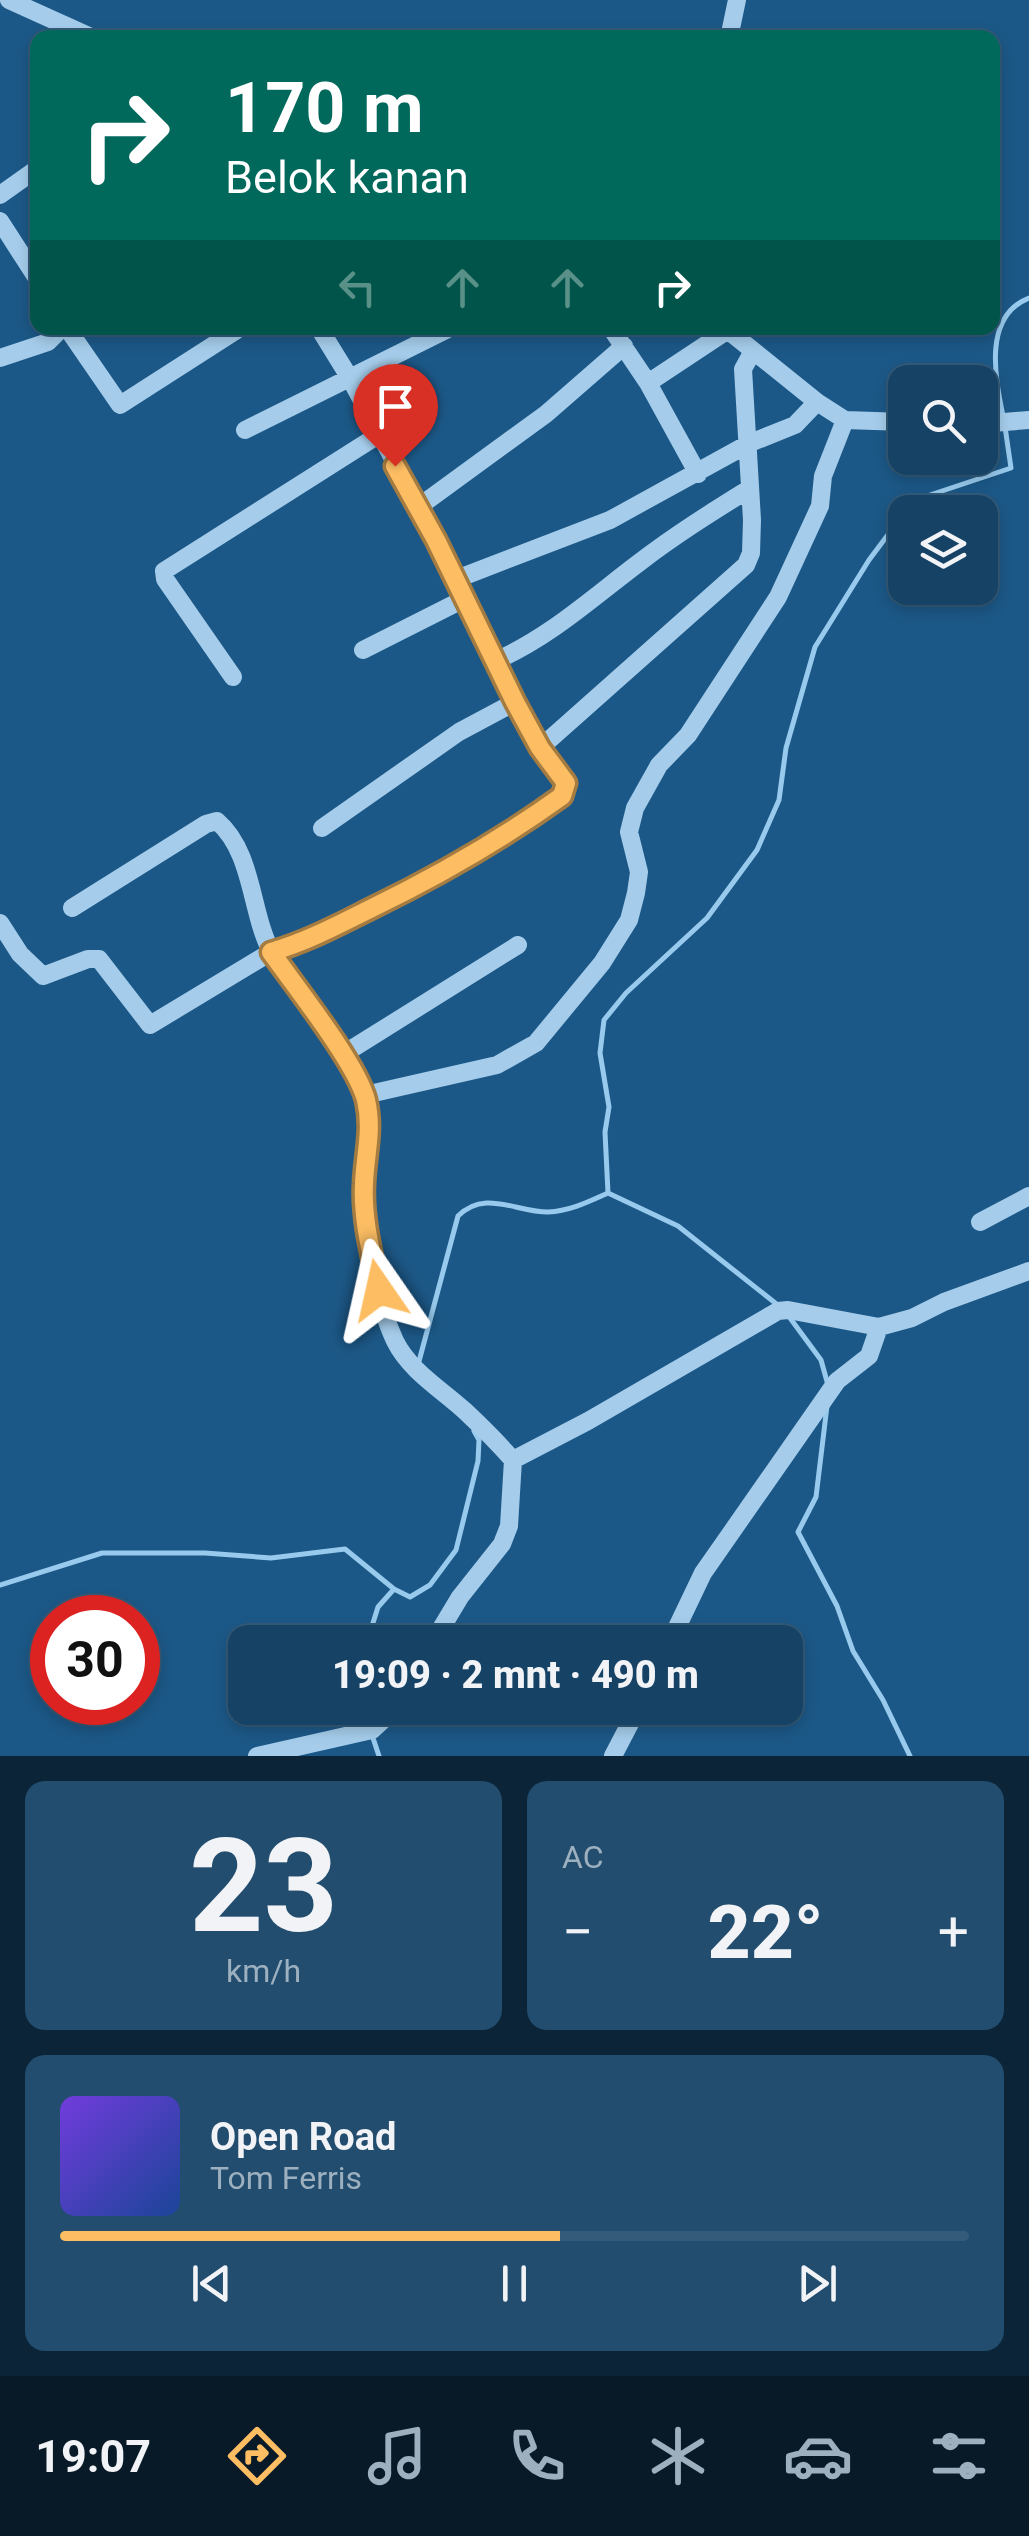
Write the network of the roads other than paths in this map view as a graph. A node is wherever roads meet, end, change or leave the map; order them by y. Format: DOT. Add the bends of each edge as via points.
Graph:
graph roads {
  1 [pos="9,0"];
  2 [pos="737,0"];
  3 [pos="75,30"];
  4 [pos="731,30"];
  5 [pos="30,174"];
  6 [pos="0,195"];
  7 [pos="0,221"];
  8 [pos="30,265"];
  9 [pos="56,335"];
  10 [pos="69,335"];
  11 [pos="229,335"];
  12 [pos="323,335"];
  13 [pos="437,335"];
  14 [pos="616,335"];
  15 [pos="738,336"];
  16 [pos="624,346"];
  17 [pos="0,358"];
  18 [pos="351,380"];
  19 [pos="648,384"];
  20 [pos="832,411"];
  21 [pos="888,419"];
  22 [pos="1029,420"];
  23 [pos="998,423"];
  24 [pos="245,430"];
  25 [pos="380,434"];
  26 [pos="747,445"];
  27 [pos="698,474"];
  28 [pos="749,489"];
  29 [pos="417,508"];
  30 [pos="454,580"];
  31 [pos="464,599"];
  32 [pos="363,650"];
  33 [pos="493,662"];
  34 [pos="233,678"];
  35 [pos="515,702"];
  36 [pos="540,748"];
  37 [pos="322,828"];
  38 [pos="72,908"];
  39 [pos="0,923"];
  40 [pos="518,945"];
  41 [pos="271,952"];
  42 [pos="342,1054"];
  43 [pos="365,1095"];
  44 [pos="1029,1196"];
  45 [pos="980,1222"];
  46 [pos="1029,1270"];
  47 [pos="879,1327"];
  48 [pos="513,1460"];
  49 [pos="443,1625"];
  50 [pos="678,1625"];
  51 [pos="377,1725"];
  52 [pos="629,1725"];
  53 [pos="257,1756"];
  54 [pos="613,1756"];
  1 -- 3 [label="street"];
  2 -- 4 [label="street"];
  5 -- 6 [label="street"];
  7 -- 8 [label="street"];
  9 -- 17 [label="street"];
  10 -- 11 [label="street" via="120,405"];
  12 -- 18 [label="street"];
  13 -- 18 [label="street"];
  14 -- 16 [label="street"];
  15 -- 19 [label="street"];
  15 -- 20 [label="street"];
  15 -- 26 [label="street"];
  16 -- 19 [label="street"];
  16 -- 29 [label="street" via="546,414"];
  18 -- 24 [label="street"];
  18 -- 25 [label="street"];
  19 -- 27 [label="street"];
  20 -- 21 [label="street"];
  20 -- 26 [label="street"];
  20 -- 43 [label="street" via="820,506 778,598 635,808 629,832 636,894 602,963 536,1042 497,1065"];
  22 -- 23 [label="street"];
  25 -- 29 [label="street"];
  25 -- 34 [label="street" via="164,571"];
  26 -- 27 [label="street"];
  26 -- 28 [label="street"];
  27 -- 30 [label="street" via="610,520"];
  28 -- 33 [label="street" via="557,627"];
  28 -- 36 [label="street" via="746,564"];
  29 -- 30 [label="street"];
  30 -- 31 [label="street"];
  31 -- 32 [label="street"];
  31 -- 33 [label="street"];
  33 -- 35 [label="street"];
  35 -- 36 [label="street"];
  35 -- 37 [label="street" via="459,732"];
  36 -- 41 [label="street" via="566,783 562,796 441,874"];
  38 -- 41 [label="street" via="216,821 234,844"];
  39 -- 41 [label="street" via="37,974 99,959 150,1025"];
  40 -- 42 [label="street"];
  41 -- 42 [label="street"];
  42 -- 43 [label="street"];
  43 -- 48 [label="street" via="366,1218 396,1342"];
  44 -- 45 [label="street"];
  46 -- 47 [label="street"];
  47 -- 48 [label="street" via="778,1311"];
  47 -- 50 [label="street" via="869,1356 838,1382 760,1488 703,1573"];
  48 -- 49 [label="street" via="502,1544"];
  51 -- 53 [label="street"];
  52 -- 54 [label="street"];
}
